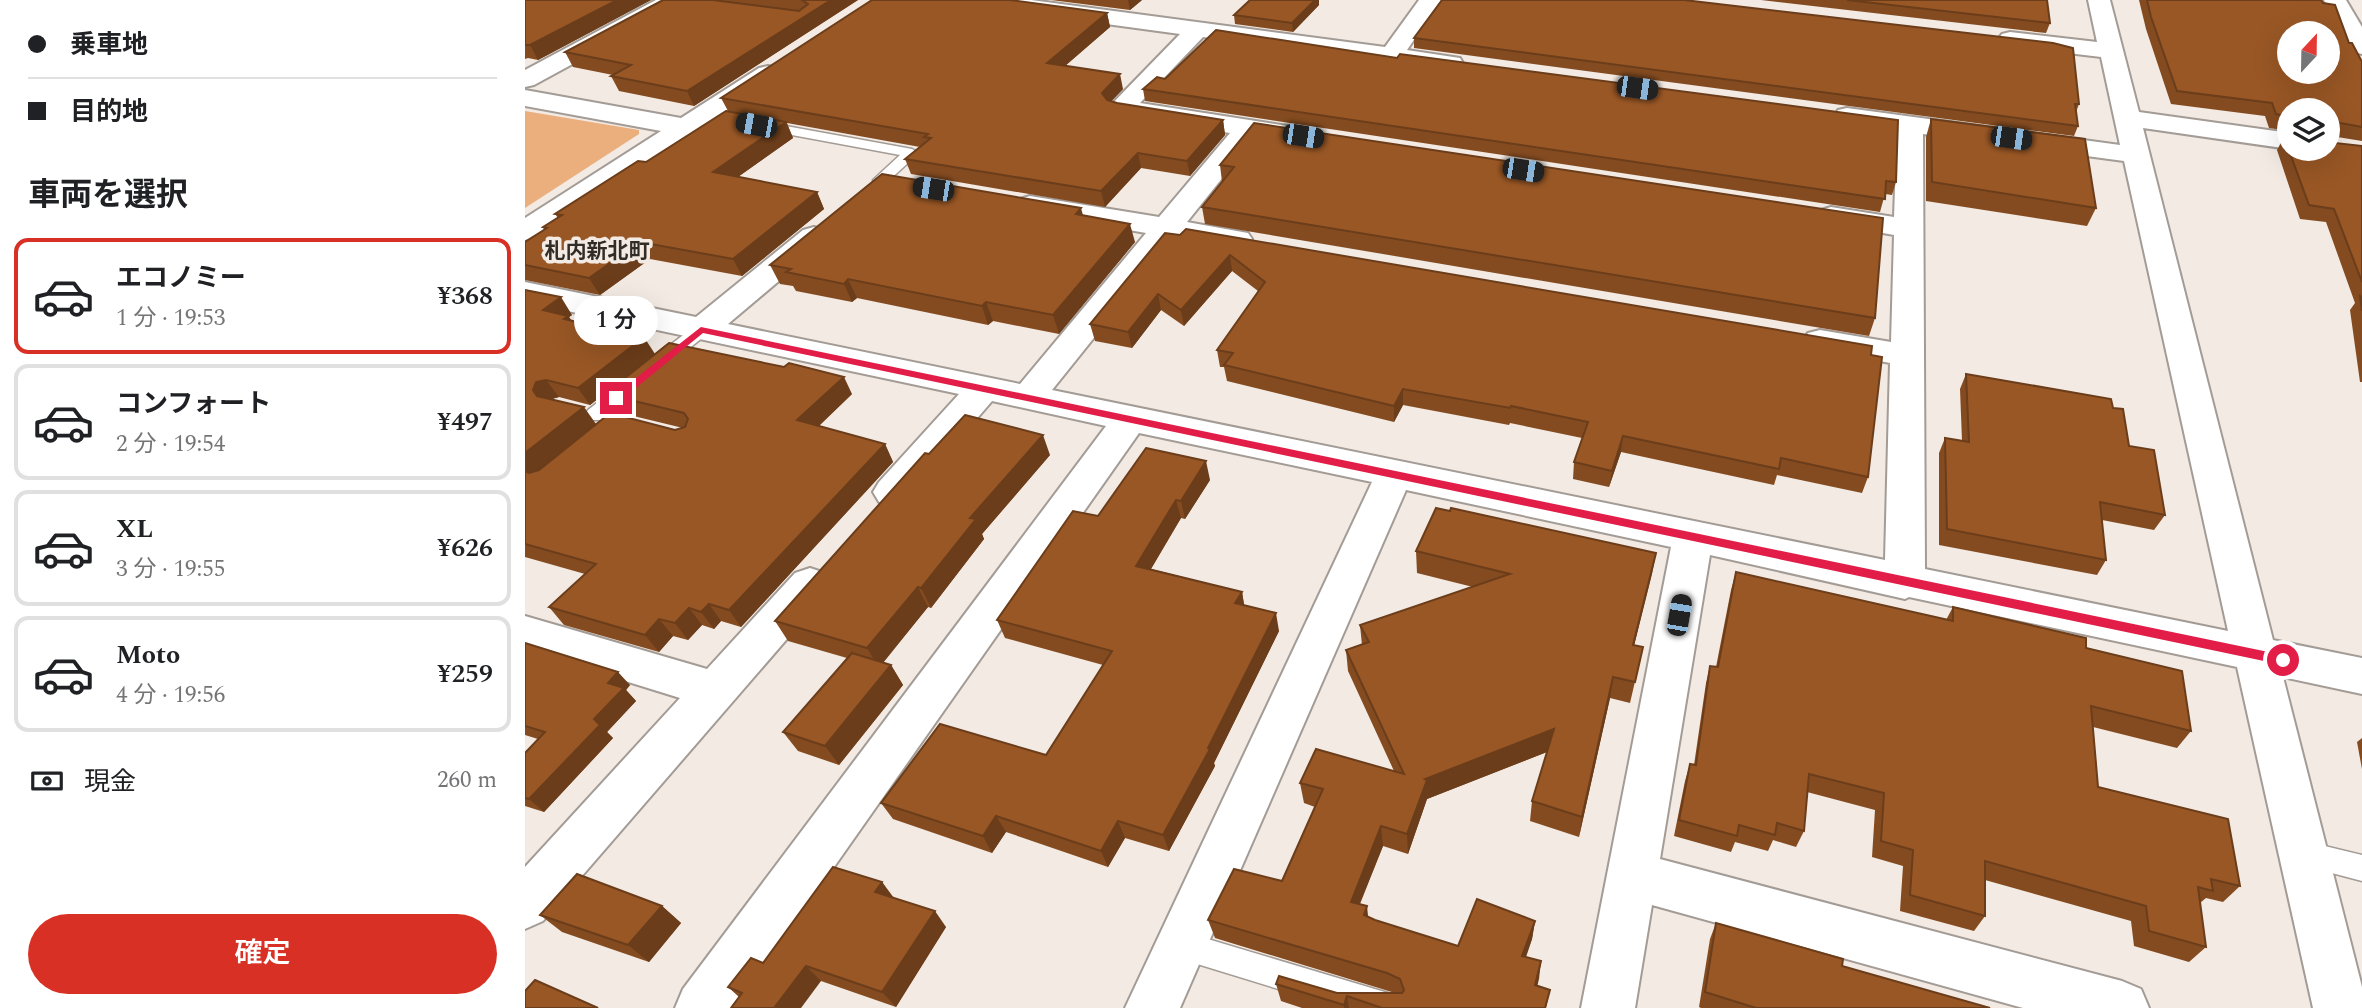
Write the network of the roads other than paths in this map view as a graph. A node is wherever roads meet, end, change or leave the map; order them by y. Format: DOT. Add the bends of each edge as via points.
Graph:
graph roads {
  1 [pos="981,0"];
  2 [pos="1430,0"];
  3 [pos="2099,0"];
  4 [pos="2335,0"];
  5 [pos="676,1"];
  6 [pos="1197,29"];
  7 [pos="1986,36"];
  8 [pos="2362,47"];
  9 [pos="2111,51"];
  10 [pos="1391,54"];
  11 [pos="785,61"];
  12 [pos="1473,66"];
  13 [pos="525,80"];
  14 [pos="525,98"];
  15 [pos="1828,114"];
  16 [pos="2126,118"];
  17 [pos="694,121"];
  18 [pos="1910,125"];
  19 [pos="1248,128"];
  20 [pos="2277,139"];
  21 [pos="1330,140"];
  22 [pos="2137,155"];
  23 [pos="922,187"];
  24 [pos="860,198"];
  25 [pos="1003,200"];
  26 [pos="1812,213"];
  27 [pos="1165,227"];
  28 [pos="1909,228"];
  29 [pos="525,231"];
  30 [pos="1261,244"];
  31 [pos="525,292"];
  32 [pos="701,330"];
  33 [pos="1798,337"];
  34 [pos="1908,356"];
  35 [pos="983,389"];
  36 [pos="1027,398"];
  37 [pos="570,409"];
  38 [pos="1129,420"];
  39 [pos="1394,475"];
  40 [pos="863,524"];
  41 [pos="1693,537"];
  42 [pos="835,555"];
  43 [pos="1905,583"];
  44 [pos="525,633"];
  45 [pos="2257,655"];
  46 [pos="2362,676"];
  47 [pos="715,690"];
  48 [pos="2304,854"];
  49 [pos="2362,868"];
  50 [pos="1632,876"];
  51 [pos="525,904"];
  52 [pos="1181,945"];
  53 [pos="702,1008"];
  54 [pos="1152,1008"];
  55 [pos="1388,1008"];
  56 [pos="1608,1008"];
  57 [pos="2122,1008"];
  58 [pos="2340,1008"];
  1 -- 6 [label="street"];
  2 -- 10 [label="street"];
  3 -- 9 [label="street"];
  4 -- 8 [label="street"];
  5 -- 13 [label="street"];
  6 -- 10 [label="street"];
  6 -- 19 [label="street" via="1121,108"];
  7 -- 9 [label="street"];
  9 -- 16 [label="street"];
  10 -- 12 [label="street"];
  11 -- 17 [label="street"];
  14 -- 17 [label="street"];
  15 -- 18 [label="street"];
  16 -- 20 [label="street"];
  16 -- 22 [label="street"];
  17 -- 24 [label="lane" via="736,121 912,153"];
  17 -- 29 [label="street"];
  18 -- 22 [label="street"];
  18 -- 28 [label="street"];
  19 -- 21 [label="street"];
  19 -- 27 [label="street"];
  22 -- 45 [label="street"];
  23 -- 24 [label="street"];
  24 -- 32 [label="street"];
  25 -- 27 [label="street"];
  26 -- 28 [label="street"];
  27 -- 30 [label="street"];
  27 -- 36 [label="street"];
  28 -- 34 [label="street"];
  31 -- 32 [label="street"];
  32 -- 35 [label="street"];
  32 -- 37 [label="lane" via="601,422"];
  33 -- 34 [label="street"];
  34 -- 43 [label="street"];
  35 -- 36 [label="street"];
  35 -- 40 [label="street"];
  36 -- 38 [label="street"];
  38 -- 39 [label="street"];
  38 -- 53 [label="street"];
  39 -- 41 [label="street"];
  39 -- 52 [label="street"];
  41 -- 43 [label="street"];
  41 -- 50 [label="street"];
  42 -- 47 [label="street"];
  43 -- 45 [label="street"];
  44 -- 47 [label="street"];
  45 -- 46 [label="street"];
  45 -- 48 [label="street"];
  47 -- 51 [label="street"];
  48 -- 49 [label="lane"];
  48 -- 58 [label="street"];
  50 -- 56 [label="street"];
  50 -- 57 [label="street"];
  52 -- 54 [label="street"];
  52 -- 55 [label="lane"];
}
